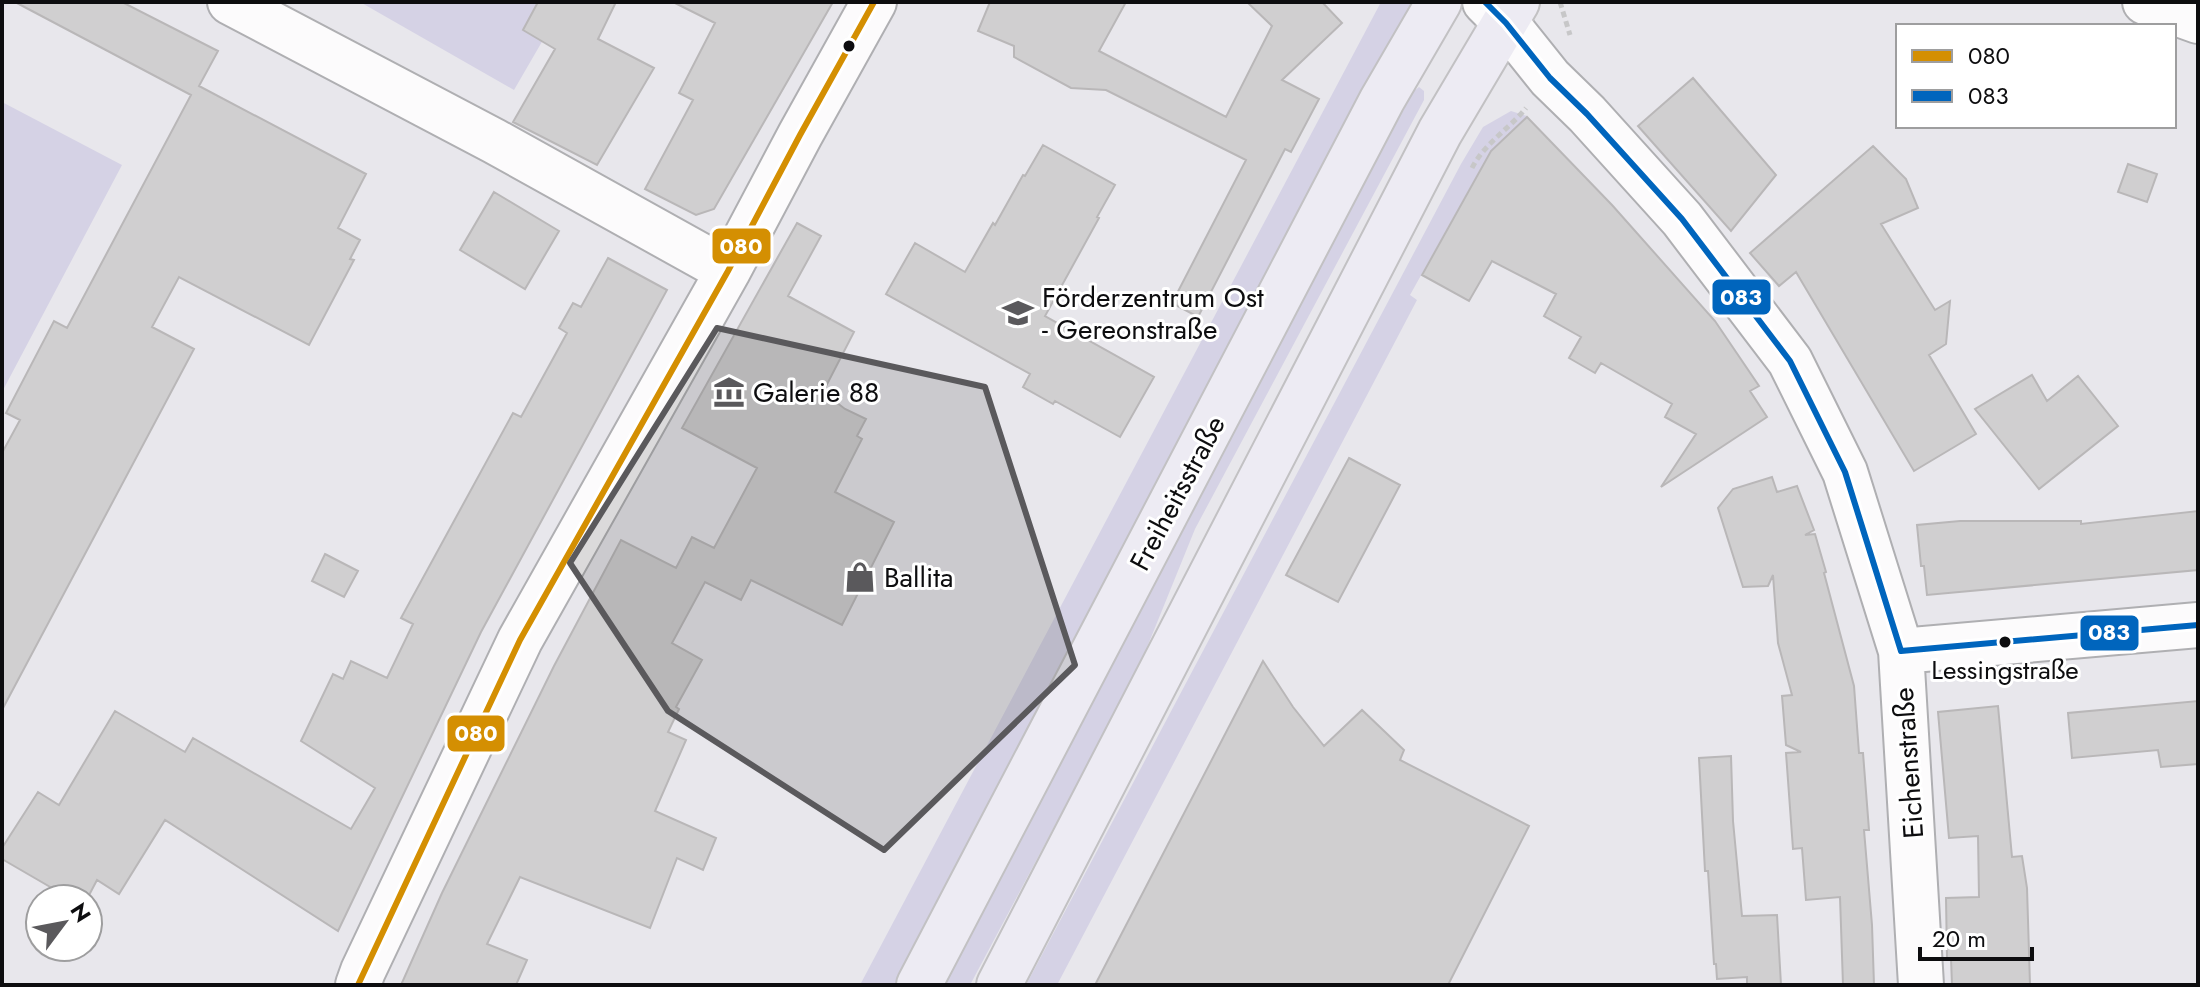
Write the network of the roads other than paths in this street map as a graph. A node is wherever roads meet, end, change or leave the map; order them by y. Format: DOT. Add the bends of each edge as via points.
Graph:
graph roads {
  1 [pos="230,2"];
  2 [pos="874,2"];
  3 [pos="1439,2"];
  4 [pos="2145,2"];
  5 [pos="1503,9"];
  6 [pos="2198,21"];
  7 [pos="728,271"];
  8 [pos="2198,625"];
  9 [pos="1901,651"];
  10 [pos="358,985"];
  11 [pos="919,985"];
  12 [pos="999,985"];
  13 [pos="1921,985"];
  1 -- 7 [label="street"];
  2 -- 7 [label="street"];
  3 -- 11 [label="main road, Freiheitsstraße" via="1382,100"];
  4 -- 6 [label="street"];
  5 -- 9 [label="street, Eichenstraße" via="1550,78 1682,219 1790,361 1845,472"];
  5 -- 12 [label="main road"];
  7 -- 10 [label="street" via="520,640"];
  8 -- 9 [label="street"];
  9 -- 13 [label="street, Eichenstraße"];
}
